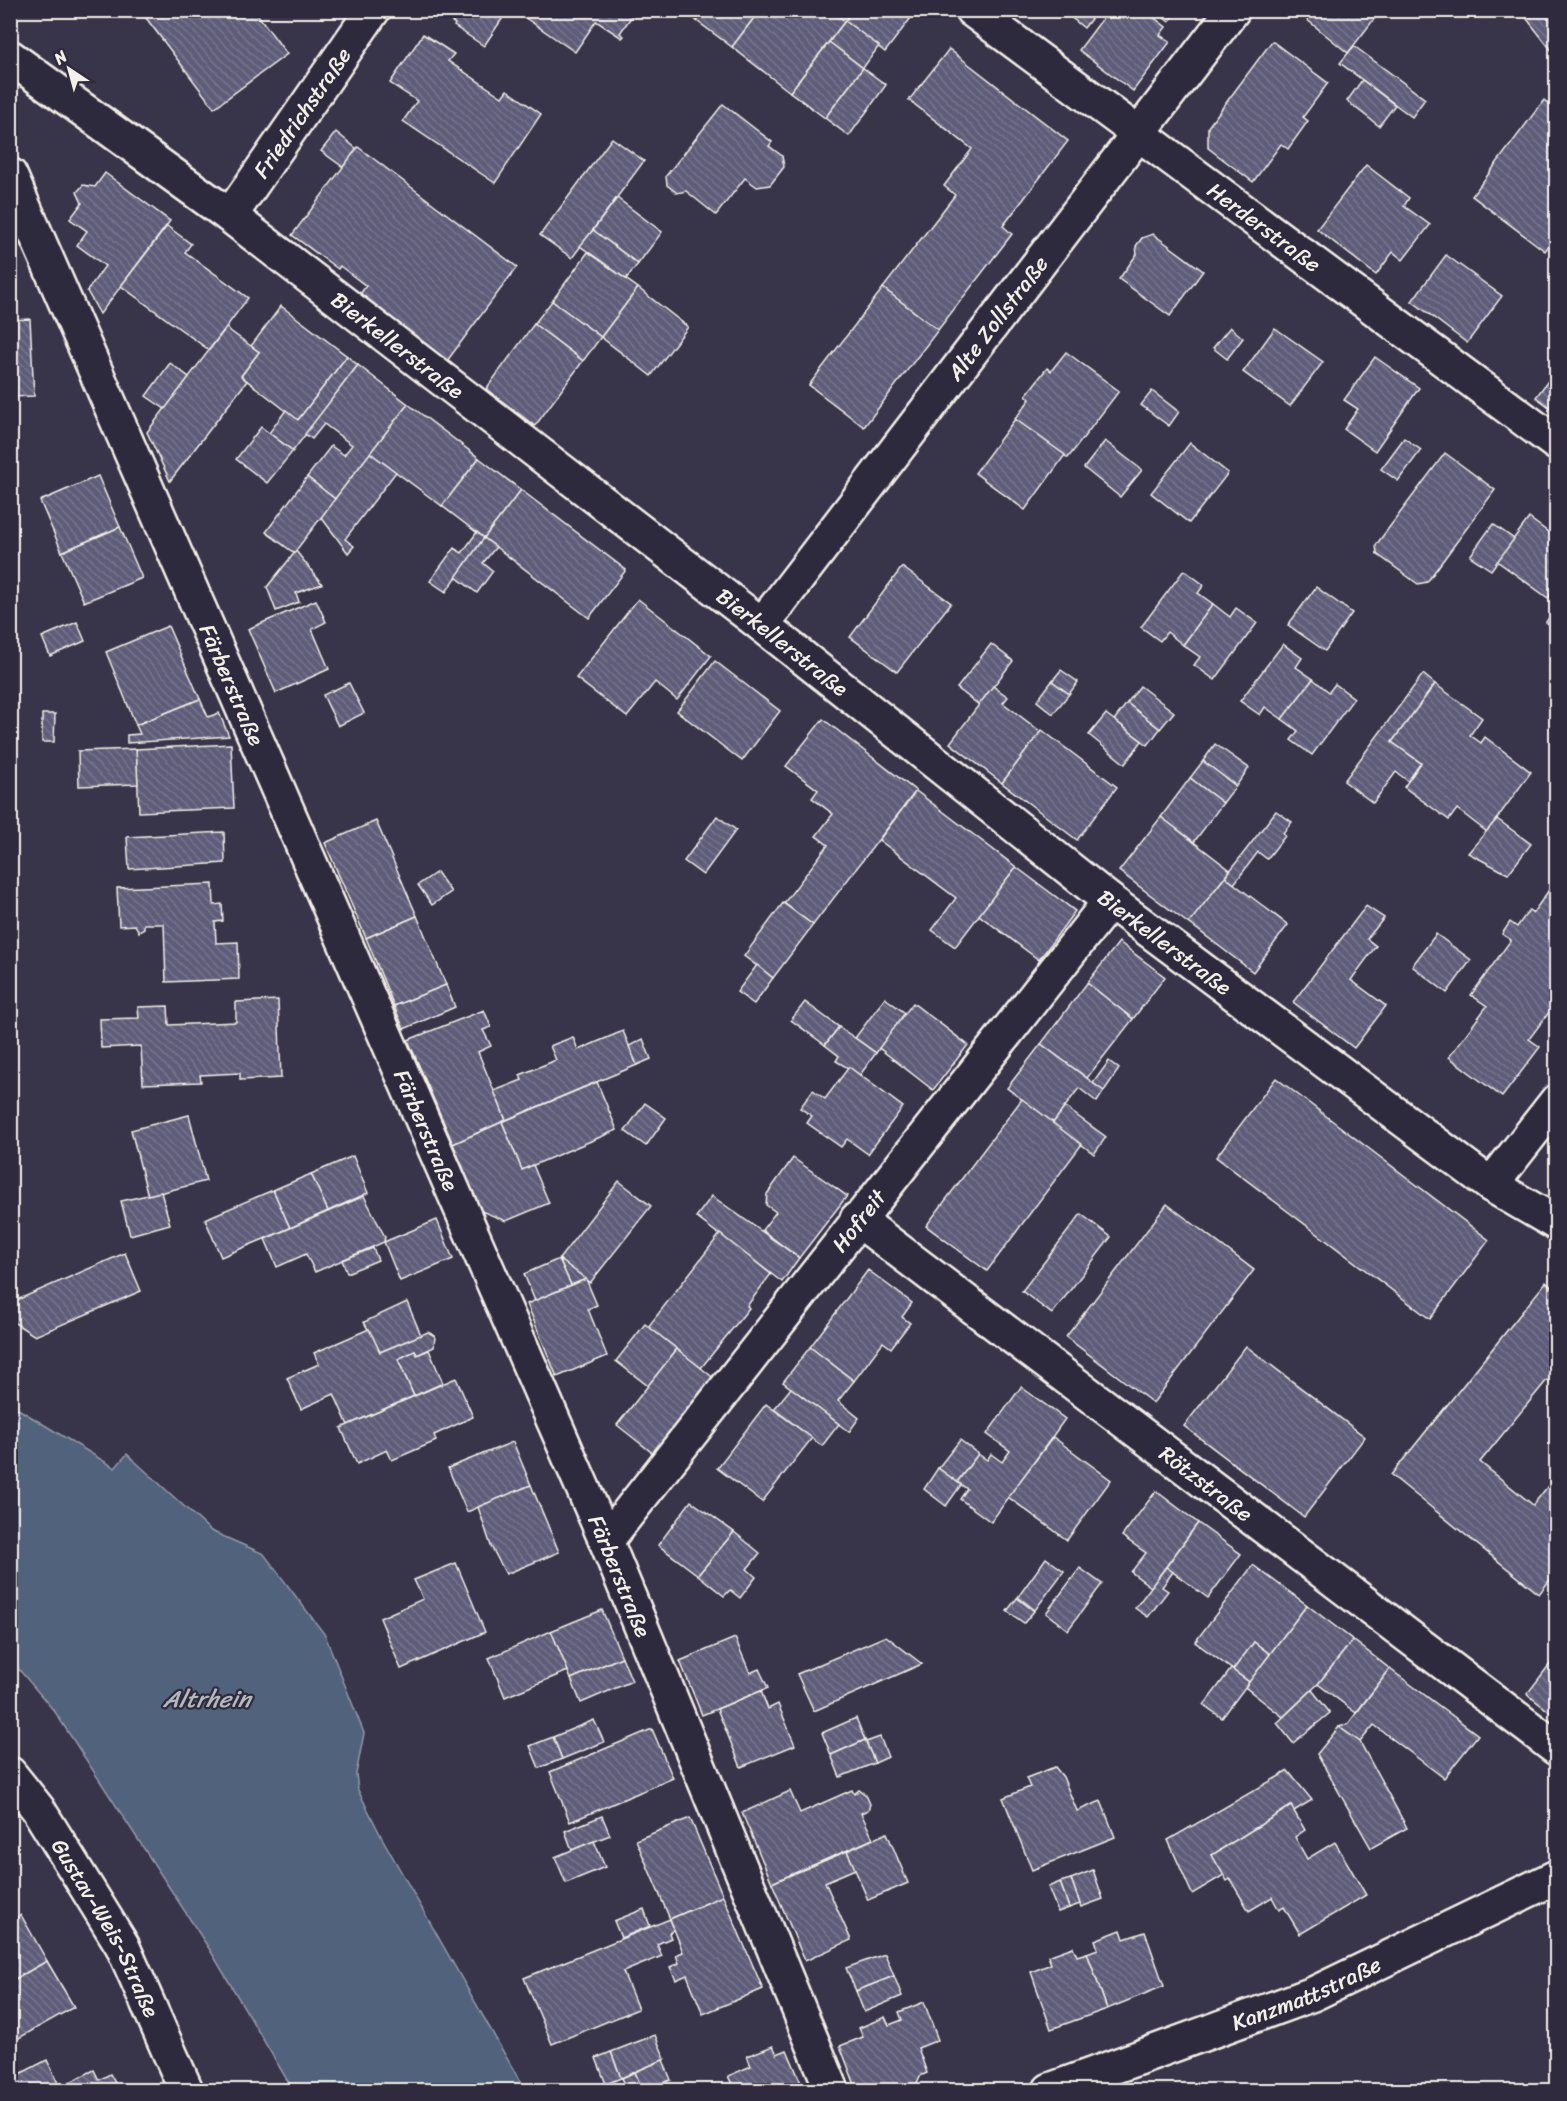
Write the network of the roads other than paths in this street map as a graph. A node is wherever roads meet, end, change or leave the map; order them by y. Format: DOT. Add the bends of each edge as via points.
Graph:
graph roads {
  1 [pos="373,10"];
  2 [pos="972,10"];
  3 [pos="1233,10"];
  4 [pos="11,61"];
  5 [pos="1137,134"];
  6 [pos="10,175"];
  7 [pos="230,216"];
  8 [pos="1557,443"];
  9 [pos="762,626"];
  10 [pos="1110,901"];
  11 [pos="1557,1102"];
  12 [pos="1491,1185"];
  13 [pos="857,1219"];
  14 [pos="1557,1223"];
  15 [pos="606,1541"];
  16 [pos="1557,1748"];
  17 [pos="10,1774"];
  18 [pos="1557,1877"];
  19 [pos="186,2091"];
  20 [pos="832,2091"];
  21 [pos="1050,2091"];
  1 -- 7 [label="street, Friedrichstraße"];
  2 -- 5 [label="street, Herderstraße"];
  3 -- 5 [label="street, Alte Zollstraße"];
  4 -- 7 [label="street, Bierkellerstraße"];
  5 -- 8 [label="street, Herderstraße"];
  5 -- 9 [label="street, Alte Zollstraße"];
  6 -- 15 [label="street, Färberstraße"];
  7 -- 9 [label="street, Bierkellerstraße"];
  9 -- 10 [label="street, Bierkellerstraße"];
  10 -- 12 [label="street, Bierkellerstraße"];
  10 -- 13 [label="street, Hofreit"];
  11 -- 12 [label="street"];
  12 -- 14 [label="street, Bierkellerstraße"];
  13 -- 15 [label="street, Hofreit"];
  13 -- 16 [label="street, Rötzstraße"];
  15 -- 20 [label="street, Färberstraße"];
  17 -- 19 [label="street, Gustav-Weis-Straße" via="38,1809 122,1945"];
  18 -- 21 [label="street, Kanzmattstraße" via="1313,1994"];
}
